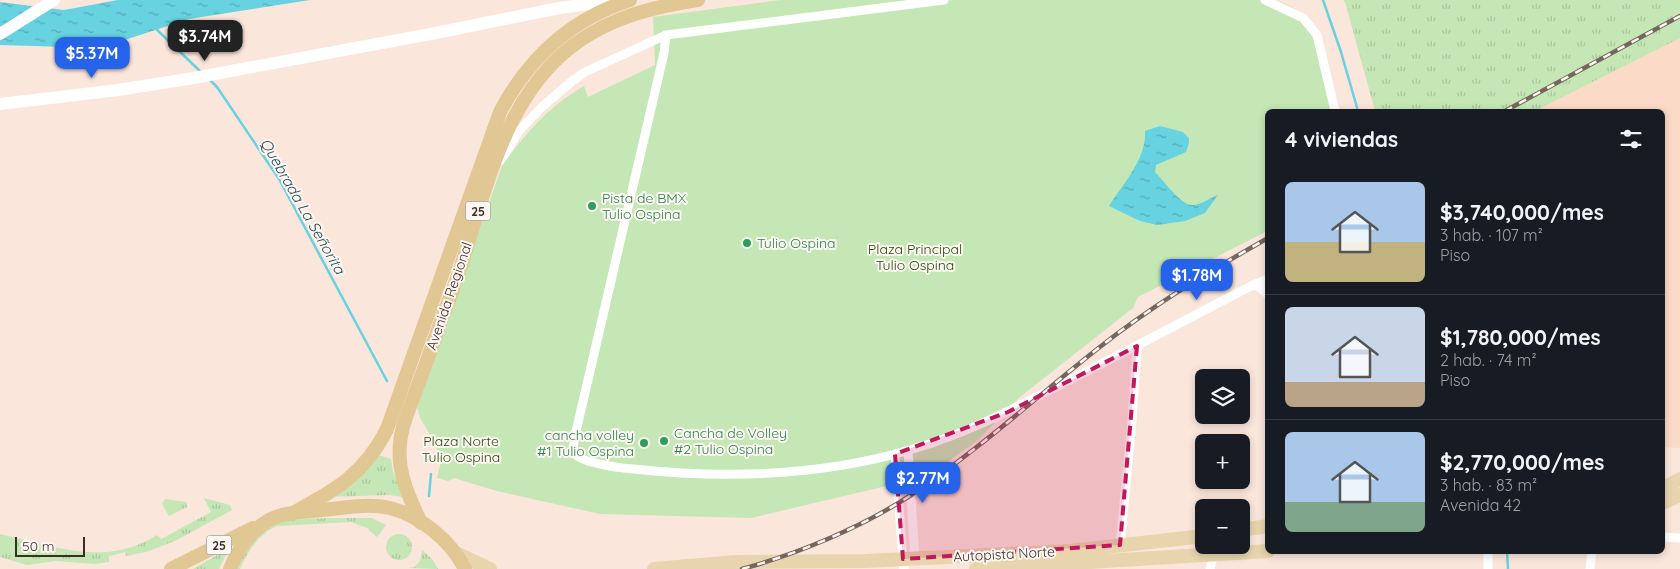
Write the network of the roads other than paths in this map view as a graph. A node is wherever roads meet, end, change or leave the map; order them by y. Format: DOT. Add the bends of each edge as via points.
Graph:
graph roads {
  1 [pos="54,0"];
  2 [pos="620,0"];
  3 [pos="630,0"];
  4 [pos="698,0"];
  5 [pos="944,0"];
  6 [pos="1265,0"];
  7 [pos="0,34"];
  8 [pos="666,35"];
  9 [pos="0,104"];
  10 [pos="1335,109"];
  11 [pos="483,193"];
  12 [pos="1265,280"];
  13 [pos="1253,285"];
  14 [pos="1265,292"];
  15 [pos="1137,346"];
  16 [pos="908,450"];
  17 [pos="895,454"];
  18 [pos="1680,479"];
  19 [pos="1665,487"];
  20 [pos="1680,495"];
  21 [pos="1665,502"];
  22 [pos="291,514"];
  23 [pos="267,521"];
  24 [pos="420,523"];
  25 [pos="1265,526"];
  26 [pos="1250,529"];
  27 [pos="1195,537"];
  28 [pos="1665,537"];
  29 [pos="1680,538"];
  30 [pos="1120,545"];
  31 [pos="1265,551"];
  32 [pos="1250,552"];
  33 [pos="456,554"];
  34 [pos="1201,554"];
  35 [pos="1214,554"];
  36 [pos="1488,554"];
  37 [pos="1592,554"];
  38 [pos="909,564"];
  39 [pos="1046,566"];
  40 [pos="171,569"];
  41 [pos="230,569"];
  42 [pos="465,569"];
  43 [pos="490,569"];
  44 [pos="654,569"];
  45 [pos="976,569"];
  46 [pos="1067,569"];
  47 [pos="1210,569"];
  48 [pos="1488,569"];
  49 [pos="1590,569"];
  1 -- 7 [label="main road"];
  2 -- 9 [label="main road" via="559,8 188,79"];
  3 -- 22 [label="highway, Avenida Regional / 25" via="589,17 562,35 543,51 511,92 494,129 379,445 348,479"];
  4 -- 11 [label="highway, Avenida Regional / 25" via="620,18 553,62 522,102"];
  5 -- 8 [label="street"];
  6 -- 10 [label="street" via="1303,18 1317,35"];
  8 -- 11 [label="street" via="585,72 543,106 519,131"];
  8 -- 17 [label="street" via="573,452 585,460 611,466 689,474 820,469"];
  11 -- 24 [label="highway, Avenida Regional / 25" via="401,433 399,464 403,483"];
  12 -- 13 [label="street"];
  13 -- 14 [label="street"];
  13 -- 15 [label="street"];
  15 -- 16 [label="street" via="1008,412 955,435"];
  15 -- 30 [label="street"];
  16 -- 17 [label="street"];
  16 -- 38 [label="street"];
  17 -- 38 [label="street"];
  18 -- 19 [label="main road"];
  20 -- 21 [label="main road"];
  22 -- 23 [label="highway, 25"];
  22 -- 24 [label="highway, 25" via="377,507 401,512"];
  23 -- 40 [label="highway, 25"];
  23 -- 41 [label="highway, 25" via="246,539"];
  24 -- 33 [label="highway, 25"];
  25 -- 26 [label="main road"];
  27 -- 30 [label="main road, Autopista Norte"];
  28 -- 29 [label="street"];
  30 -- 38 [label="main road, Autopista Norte"];
  31 -- 32 [label="main road, Autopista Norte"];
  33 -- 42 [label="highway, 25"];
  33 -- 43 [label="main road"];
  34 -- 39 [label="main road, Autopista Norte"];
  35 -- 47 [label="street"];
  36 -- 48 [label="street"];
  37 -- 49 [label="street"];
  38 -- 44 [label="main road, Autopista Norte" via="746,562"];
  39 -- 45 [label="main road, Autopista Norte"];
  39 -- 46 [label="street"];
}
